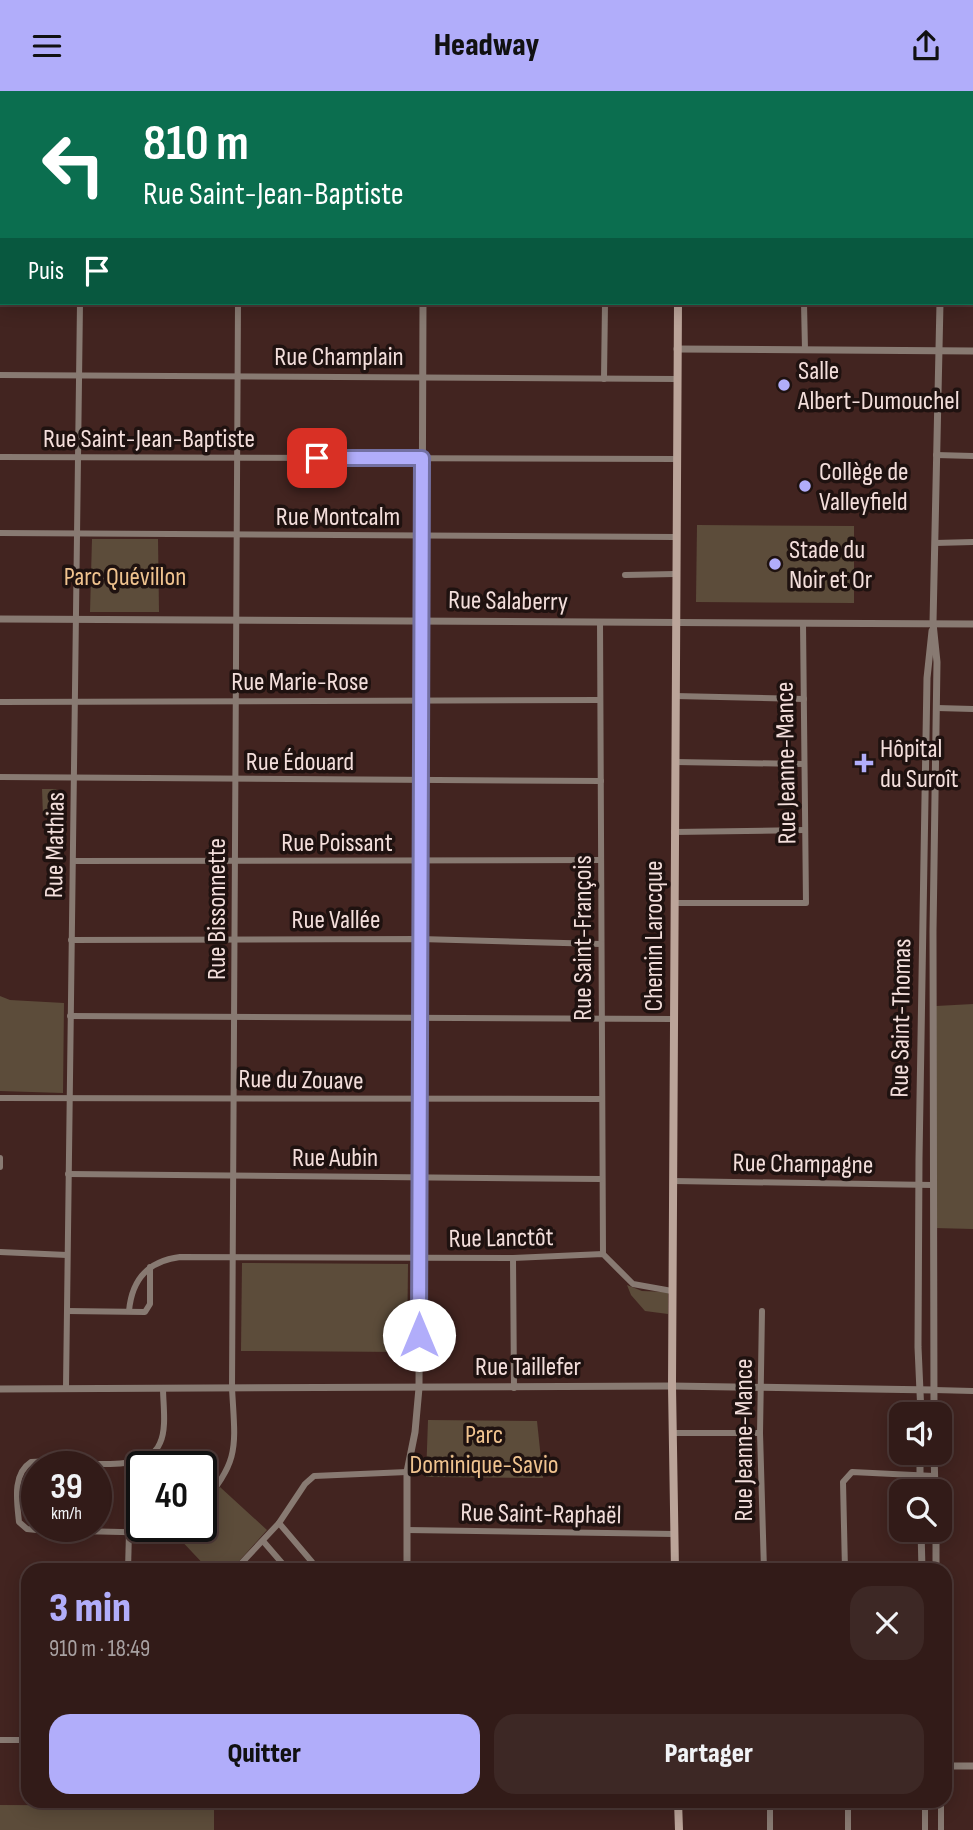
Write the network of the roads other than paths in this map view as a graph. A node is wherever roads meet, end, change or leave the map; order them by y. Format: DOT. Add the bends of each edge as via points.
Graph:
graph roads {
  1 [pos="80,305"];
  2 [pos="238,305"];
  3 [pos="423,305"];
  4 [pos="605,305"];
  5 [pos="678,305"];
  6 [pos="804,305"];
  7 [pos="940,305"];
  8 [pos="677,349"];
  9 [pos="805,350"];
  10 [pos="938,351"];
  11 [pos="973,351"];
  12 [pos="0,375"];
  13 [pos="79,375"];
  14 [pos="238,376"];
  15 [pos="423,378"];
  16 [pos="604,379"];
  17 [pos="677,379"];
  18 [pos="936,455"];
  19 [pos="973,456"];
  20 [pos="0,457"];
  21 [pos="78,457"];
  22 [pos="237,458"];
  23 [pos="422,458"];
  24 [pos="676,459"];
  25 [pos="0,533"];
  26 [pos="77,533"];
  27 [pos="237,534"];
  28 [pos="422,535"];
  29 [pos="676,537"];
  30 [pos="973,542"];
  31 [pos="935,543"];
  32 [pos="675,573"];
  33 [pos="625,575"];
  34 [pos="0,619"];
  35 [pos="237,619"];
  36 [pos="76,620"];
  37 [pos="422,621"];
  38 [pos="600,622"];
  39 [pos="675,622"];
  40 [pos="803,623"];
  41 [pos="933,623"];
  42 [pos="973,624"];
  43 [pos="675,696"];
  44 [pos="421,699"];
  45 [pos="804,699"];
  46 [pos="600,700"];
  47 [pos="236,701"];
  48 [pos="0,702"];
  49 [pos="75,702"];
  50 [pos="937,708"];
  51 [pos="973,709"];
  52 [pos="675,762"];
  53 [pos="804,764"];
  54 [pos="0,777"];
  55 [pos="74,778"];
  56 [pos="236,780"];
  57 [pos="421,781"];
  58 [pos="601,781"];
  59 [pos="805,830"];
  60 [pos="674,832"];
  61 [pos="235,860"];
  62 [pos="601,860"];
  63 [pos="73,861"];
  64 [pos="421,861"];
  65 [pos="674,904"];
  66 [pos="235,938"];
  67 [pos="421,939"];
  68 [pos="71,940"];
  69 [pos="601,944"];
  70 [pos="922,1006"];
  71 [pos="933,1007"];
  72 [pos="71,1016"];
  73 [pos="601,1017"];
  74 [pos="234,1019"];
  75 [pos="420,1019"];
  76 [pos="673,1019"];
  77 [pos="234,1097"];
  78 [pos="0,1098"];
  79 [pos="69,1099"];
  80 [pos="601,1099"];
  81 [pos="420,1100"];
  82 [pos="0,1158"];
  83 [pos="0,1167"];
  84 [pos="68,1174"];
  85 [pos="233,1175"];
  86 [pos="420,1176"];
  87 [pos="601,1179"];
  88 [pos="673,1181"];
  89 [pos="920,1185"];
  90 [pos="932,1185"];
  91 [pos="0,1252"];
  92 [pos="603,1254"];
  93 [pos="67,1255"];
  94 [pos="233,1256"];
  95 [pos="419,1257"];
  96 [pos="513,1258"];
  97 [pos="150,1266"];
  98 [pos="672,1290"];
  99 [pos="67,1311"];
  100 [pos="129,1311"];
  101 [pos="762,1311"];
  102 [pos="672,1386"];
  103 [pos="66,1388"];
  104 [pos="163,1388"];
  105 [pos="232,1388"];
  106 [pos="419,1388"];
  107 [pos="514,1388"];
  108 [pos="0,1389"];
  109 [pos="761,1389"];
  110 [pos="934,1390"];
  111 [pos="920,1391"];
  112 [pos="973,1391"];
  113 [pos="920,1402"];
  114 [pos="934,1402"];
  115 [pos="673,1433"];
  116 [pos="760,1433"];
  117 [pos="155,1451"];
  118 [pos="126,1462"];
  119 [pos="920,1465"];
  120 [pos="934,1465"];
  121 [pos="407,1472"];
  122 [pos="920,1475"];
  123 [pos="934,1476"];
  124 [pos="920,1479"];
  125 [pos="934,1479"];
  126 [pos="217,1485"];
  127 [pos="279,1523"];
  128 [pos="407,1530"];
  129 [pos="126,1532"];
  130 [pos="674,1534"];
  131 [pos="262,1541"];
  132 [pos="129,1542"];
  133 [pos="921,1542"];
  134 [pos="936,1542"];
  135 [pos="128,1563"];
  136 [pos="242,1563"];
  137 [pos="282,1563"];
  138 [pos="312,1563"];
  139 [pos="407,1563"];
  140 [pos="675,1563"];
  141 [pos="764,1563"];
  142 [pos="845,1563"];
  143 [pos="922,1563"];
  144 [pos="936,1563"];
  145 [pos="0,1740"];
  146 [pos="21,1740"];
  147 [pos="952,1766"];
  148 [pos="973,1766"];
  149 [pos="678,1808"];
  150 [pos="769,1808"];
  151 [pos="848,1808"];
  152 [pos="925,1808"];
  153 [pos="941,1808"];
  154 [pos="679,1830"];
  155 [pos="770,1830"];
  156 [pos="848,1830"];
  157 [pos="925,1830"];
  158 [pos="941,1830"];
  1 -- 13 [label="street, Rue Mathias"];
  2 -- 14 [label="street, Rue Bissonnette"];
  3 -- 15 [label="street"];
  4 -- 16 [label="street"];
  5 -- 8 [label="main road, Chemin Larocque"];
  6 -- 9 [label="street"];
  7 -- 10 [label="street, Rue Saint-Thomas"];
  8 -- 9 [label="street"];
  8 -- 17 [label="main road, Chemin Larocque"];
  9 -- 10 [label="street"];
  10 -- 11 [label="street"];
  10 -- 18 [label="street, Rue Saint-Thomas"];
  12 -- 13 [label="street, Rue Champlain"];
  13 -- 14 [label="street, Rue Champlain"];
  13 -- 21 [label="street, Rue Mathias"];
  14 -- 15 [label="street, Rue Champlain"];
  14 -- 22 [label="street, Rue Bissonnette"];
  15 -- 16 [label="street, Rue Champlain"];
  15 -- 23 [label="street"];
  16 -- 17 [label="street, Rue Champlain"];
  17 -- 24 [label="main road, Chemin Larocque"];
  18 -- 19 [label="street"];
  18 -- 31 [label="street, Rue Saint-Thomas"];
  20 -- 21 [label="street, Rue Saint-Jean-Baptiste"];
  21 -- 22 [label="street, Rue Saint-Jean-Baptiste"];
  21 -- 26 [label="street, Rue Mathias"];
  22 -- 23 [label="street, Rue Saint-Jean-Baptiste"];
  22 -- 27 [label="street, Rue Bissonnette"];
  23 -- 24 [label="street, Rue Saint-Jean-Baptiste"];
  23 -- 28 [label="street"];
  24 -- 29 [label="main road, Chemin Larocque"];
  25 -- 26 [label="street, Rue Montcalm"];
  26 -- 27 [label="street, Rue Montcalm"];
  26 -- 36 [label="street, Rue Mathias"];
  27 -- 28 [label="street, Rue Montcalm"];
  27 -- 35 [label="street, Rue Bissonnette"];
  28 -- 29 [label="street, Rue Montcalm"];
  28 -- 37 [label="street"];
  29 -- 32 [label="main road, Chemin Larocque"];
  30 -- 31 [label="street"];
  31 -- 41 [label="street, Rue Saint-Thomas"];
  32 -- 33 [label="street"];
  32 -- 39 [label="main road, Chemin Larocque"];
  34 -- 36 [label="street, Rue Salaberry"];
  35 -- 36 [label="street, Rue Salaberry"];
  35 -- 37 [label="street, Rue Salaberry"];
  35 -- 47 [label="street, Rue Bissonnette"];
  36 -- 49 [label="street, Rue Mathias"];
  37 -- 38 [label="street, Rue Salaberry"];
  37 -- 44 [label="street"];
  38 -- 39 [label="street, Rue Salaberry"];
  38 -- 46 [label="street, Rue Saint-François"];
  39 -- 40 [label="street, Rue Salaberry"];
  39 -- 43 [label="main road, Chemin Larocque"];
  40 -- 41 [label="street, Rue Salaberry"];
  40 -- 45 [label="street, Rue Jeanne-Mance"];
  41 -- 42 [label="street, Rue Salaberry"];
  41 -- 50 [label="street, Rue Saint-Thomas"];
  41 -- 70 [label="street, Rue Saint-Thomas" via="927,678"];
  43 -- 45 [label="street"];
  43 -- 52 [label="main road, Chemin Larocque"];
  44 -- 46 [label="street, Rue Marie-Rose"];
  44 -- 47 [label="street, Rue Marie-Rose"];
  44 -- 57 [label="street"];
  45 -- 53 [label="street, Rue Jeanne-Mance"];
  46 -- 58 [label="street, Rue Saint-François"];
  47 -- 49 [label="street, Rue Marie-Rose"];
  47 -- 56 [label="street, Rue Bissonnette"];
  48 -- 49 [label="street, Rue Marie-Rose"];
  49 -- 55 [label="street, Rue Mathias"];
  50 -- 51 [label="street"];
  50 -- 71 [label="street, Rue Saint-Thomas"];
  52 -- 53 [label="street"];
  52 -- 60 [label="main road, Chemin Larocque"];
  53 -- 59 [label="street, Rue Jeanne-Mance"];
  54 -- 55 [label="street, Rue Édouard"];
  55 -- 56 [label="street, Rue Édouard"];
  55 -- 63 [label="street, Rue Mathias"];
  56 -- 57 [label="street, Rue Édouard"];
  56 -- 61 [label="street, Rue Bissonnette"];
  57 -- 58 [label="street, Rue Édouard"];
  57 -- 64 [label="street"];
  58 -- 62 [label="street, Rue Saint-François"];
  59 -- 60 [label="street"];
  59 -- 65 [label="street, Rue Jeanne-Mance" via="806,903"];
  60 -- 65 [label="main road, Chemin Larocque"];
  61 -- 63 [label="street, Rue Poissant"];
  61 -- 64 [label="street, Rue Poissant"];
  61 -- 66 [label="street, Rue Bissonnette"];
  62 -- 64 [label="street, Rue Poissant"];
  62 -- 69 [label="street, Rue Saint-François"];
  63 -- 68 [label="street, Rue Mathias"];
  64 -- 67 [label="street"];
  65 -- 76 [label="main road, Chemin Larocque"];
  66 -- 67 [label="street, Rue Vallée"];
  66 -- 68 [label="street, Rue Vallée"];
  66 -- 74 [label="street, Rue Bissonnette"];
  67 -- 69 [label="street, Rue Vallée"];
  67 -- 75 [label="street"];
  68 -- 72 [label="street, Rue Mathias"];
  69 -- 73 [label="street, Rue Saint-François"];
  70 -- 71 [label="street"];
  70 -- 89 [label="street, Rue Saint-Thomas"];
  71 -- 90 [label="street, Rue Saint-Thomas"];
  72 -- 74 [label="street"];
  72 -- 79 [label="street, Rue Mathias"];
  73 -- 75 [label="street"];
  73 -- 76 [label="street"];
  73 -- 80 [label="street, Rue Saint-François"];
  74 -- 75 [label="street"];
  74 -- 77 [label="street, Rue Bissonnette"];
  75 -- 81 [label="street"];
  76 -- 88 [label="main road, Chemin Larocque"];
  77 -- 79 [label="street, Rue du Zouave"];
  77 -- 81 [label="street, Rue du Zouave"];
  77 -- 85 [label="street, Rue Bissonnette"];
  78 -- 79 [label="street, Rue du Zouave"];
  79 -- 84 [label="street, Rue Mathias"];
  80 -- 81 [label="street, Rue du Zouave"];
  80 -- 87 [label="street, Rue Saint-François"];
  81 -- 86 [label="street"];
  82 -- 83 [label="street"];
  84 -- 85 [label="street, Rue Aubin"];
  84 -- 93 [label="street, Rue Mathias"];
  85 -- 86 [label="street, Rue Aubin"];
  85 -- 94 [label="street, Rue Bissonnette"];
  86 -- 87 [label="street, Rue Aubin"];
  86 -- 95 [label="street"];
  87 -- 92 [label="street, Rue Saint-François"];
  88 -- 89 [label="street, Rue Champagne"];
  88 -- 98 [label="main road, Chemin Larocque"];
  89 -- 90 [label="street, Rue Champagne"];
  89 -- 111 [label="street, Rue Saint-Thomas"];
  90 -- 110 [label="street, Rue Saint-Thomas"];
  91 -- 93 [label="street"];
  92 -- 96 [label="street, Rue Lanctôt"];
  92 -- 98 [label="street" via="633,1285"];
  93 -- 99 [label="street, Rue Mathias"];
  94 -- 95 [label="street, Rue Lanctôt"];
  94 -- 97 [label="street, Rue Lanctôt" via="180,1257"];
  94 -- 105 [label="street, Rue Bissonnette"];
  95 -- 96 [label="street, Rue Lanctôt"];
  95 -- 106 [label="street"];
  96 -- 107 [label="street"];
  97 -- 100 [label="street" via="130,1300"];
  97 -- 100 [label="street" via="150,1304 145,1312"];
  98 -- 102 [label="main road, Chemin Larocque"];
  99 -- 100 [label="street"];
  99 -- 103 [label="street, Rue Mathias"];
  101 -- 109 [label="street, Rue Jeanne-Mance"];
  102 -- 107 [label="street, Rue Taillefer"];
  102 -- 109 [label="street, Rue Taillefer"];
  102 -- 115 [label="main road, Chemin Larocque"];
  103 -- 104 [label="street, Rue Taillefer"];
  103 -- 108 [label="street, Rue Taillefer"];
  104 -- 105 [label="street, Rue Taillefer"];
  104 -- 117 [label="street" via="162,1437"];
  105 -- 106 [label="street, Rue Taillefer"];
  105 -- 126 [label="street, Rue Bissonnette" via="234,1454"];
  106 -- 107 [label="street, Rue Taillefer"];
  106 -- 121 [label="street"];
  109 -- 111 [label="street, Rue Taillefer"];
  109 -- 116 [label="street, Rue Jeanne-Mance"];
  110 -- 111 [label="street, Rue Taillefer"];
  110 -- 112 [label="street, Rue Taillefer"];
  110 -- 114 [label="street, Rue Saint-Thomas"];
  111 -- 113 [label="street, Rue Saint-Thomas"];
  115 -- 116 [label="street"];
  115 -- 130 [label="main road, Chemin Larocque"];
  116 -- 141 [label="street, Rue Jeanne-Mance"];
  118 -- 129 [label="street" via="31,1462 20,1474 18,1511 21,1526 37,1530"];
  119 -- 122 [label="street"];
  120 -- 123 [label="street"];
  121 -- 127 [label="street" via="314,1476"];
  121 -- 128 [label="street"];
  122 -- 123 [label="street"];
  122 -- 124 [label="street"];
  122 -- 142 [label="street" via="852,1472 844,1482"];
  123 -- 125 [label="street"];
  127 -- 131 [label="street"];
  127 -- 138 [label="street"];
  128 -- 130 [label="street, Rue Saint-Raphaël"];
  128 -- 139 [label="street"];
  130 -- 140 [label="main road, Chemin Larocque"];
  131 -- 136 [label="street"];
  131 -- 137 [label="street"];
  132 -- 135 [label="street"];
  133 -- 143 [label="street"];
  134 -- 144 [label="street"];
  145 -- 146 [label="street"];
  147 -- 148 [label="street"];
  149 -- 154 [label="main road"];
  150 -- 155 [label="street"];
  151 -- 156 [label="street"];
  152 -- 157 [label="street"];
  153 -- 158 [label="street"];
}
